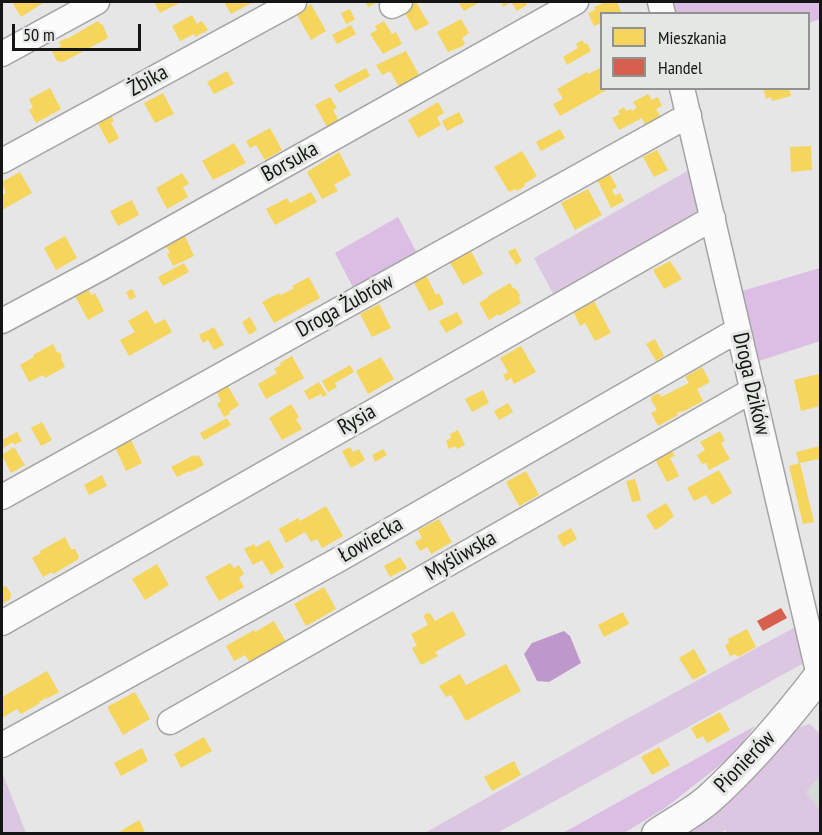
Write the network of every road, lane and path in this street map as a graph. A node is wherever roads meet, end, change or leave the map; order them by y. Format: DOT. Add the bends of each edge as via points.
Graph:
graph roads {
  1 [pos="97,2"];
  2 [pos="294,2"];
  3 [pos="576,2"];
  4 [pos="2,54"];
  5 [pos="682,90"];
  6 [pos="689,116"];
  7 [pos="2,161"];
  8 [pos="713,218"];
  9 [pos="2,321"];
  10 [pos="738,330"];
  11 [pos="753,390"];
  12 [pos="2,497"];
  13 [pos="2,623"];
  14 [pos="820,677"];
  15 [pos="170,722"];
  16 [pos="2,745"];
  17 [pos="657,834"];
  1 -- 4 [label="street"];
  2 -- 7 [label="street, Żbika"];
  3 -- 9 [label="street, Borsuka"];
  5 -- 6 [label="street, Droga Dzików"];
  6 -- 8 [label="street, Droga Dzików"];
  6 -- 12 [label="street, Droga Żubrów"];
  8 -- 10 [label="street, Droga Dzików"];
  8 -- 13 [label="street, Rysia"];
  10 -- 11 [label="street, Droga Dzików"];
  10 -- 16 [label="street, Łowiecka" via="338,560"];
  11 -- 14 [label="street, Droga Dzików"];
  11 -- 15 [label="street, Myśliwska"];
  14 -- 17 [label="main road, Pionierów" via="709,800"];
}
